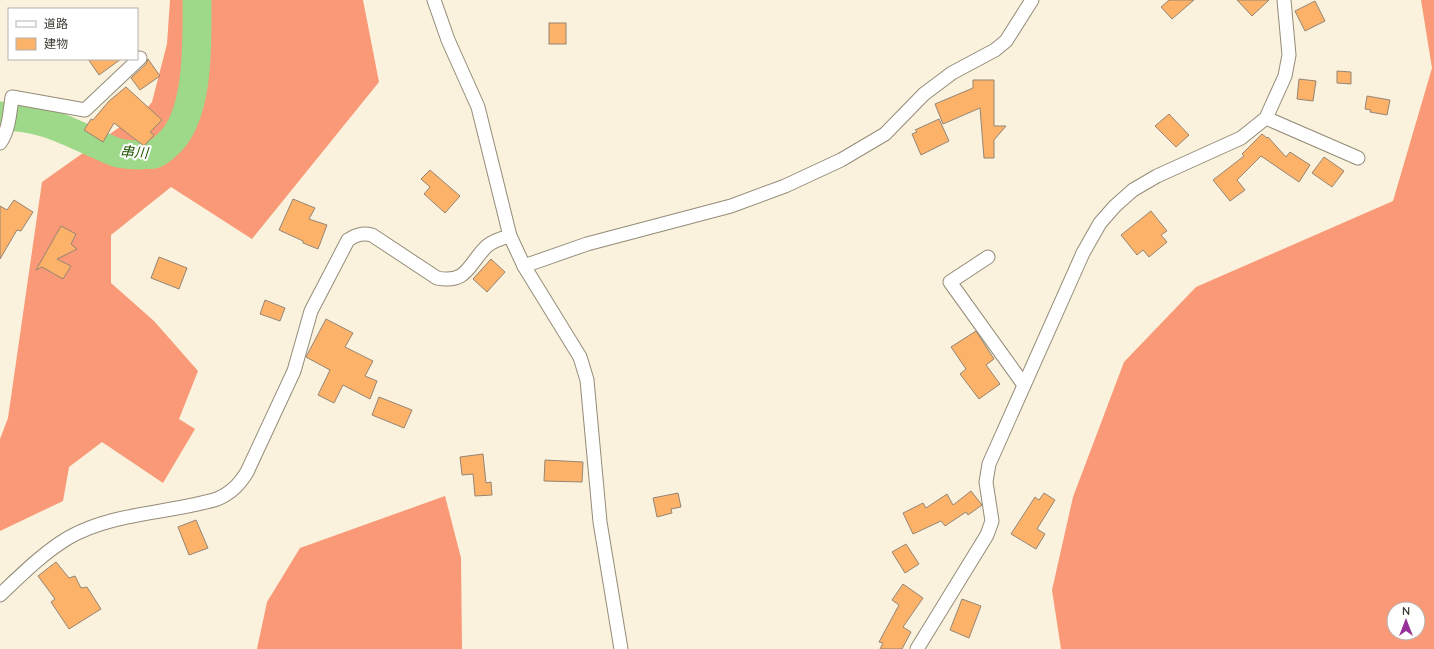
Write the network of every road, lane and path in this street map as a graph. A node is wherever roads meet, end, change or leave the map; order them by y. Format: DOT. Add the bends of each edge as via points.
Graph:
graph roads {
  1 [pos="434,0"];
  2 [pos="1032,0"];
  3 [pos="1287,1"];
  4 [pos="138,60"];
  5 [pos="1266,118"];
  6 [pos="0,143"];
  7 [pos="1358,158"];
  8 [pos="510,236"];
  9 [pos="988,257"];
  10 [pos="524,266"];
  11 [pos="1024,386"];
  12 [pos="0,595"];
  13 [pos="621,649"];
  14 [pos="917,649"];
  1 -- 8 [label="street" via="448,40 478,107"];
  2 -- 10 [label="street" via="1006,41 995,50 952,73 924,94 885,134 841,160 785,186 731,206 587,244"];
  3 -- 5 [label="street" via="1288,55 1285,76"];
  4 -- 6 [label="street" via="85,110 12,97"];
  5 -- 7 [label="street"];
  5 -- 11 [label="street" via="1241,138 1157,176 1133,190 1115,206 1100,224 1083,253"];
  8 -- 10 [label="street"];
  8 -- 12 [label="street" via="487,246 464,274 456,279 446,280 437,278 372,236 356,235 348,240 311,311 294,371 240,484 230,493 217,499 97,525 68,538"];
  9 -- 11 [label="street" via="950,282"];
  10 -- 13 [label="street" via="580,357 587,380 600,522"];
  11 -- 14 [label="street" via="989,464 986,482 992,521 987,535"];
}
